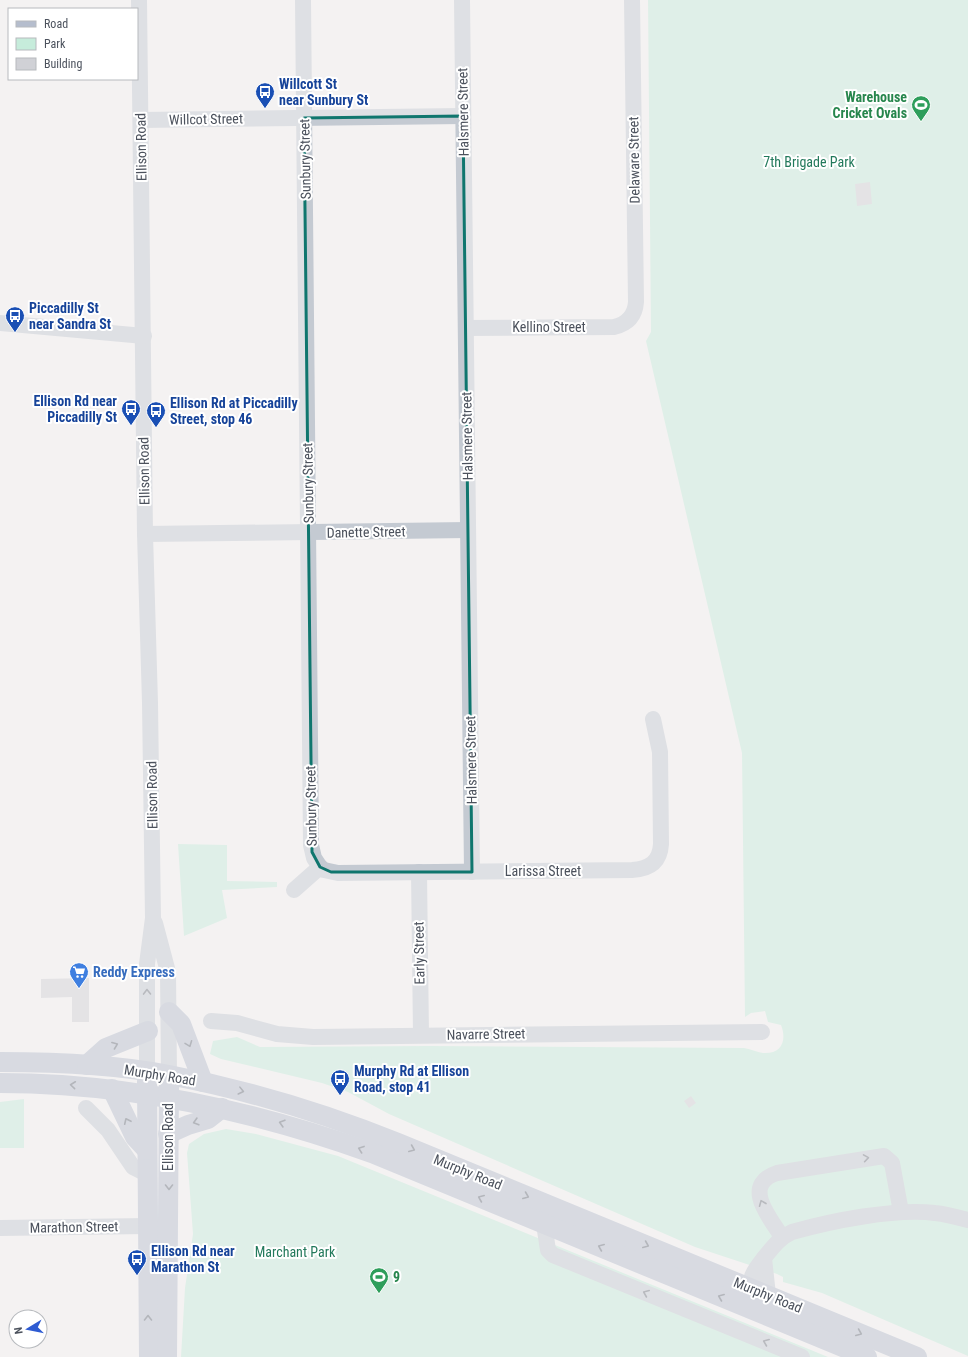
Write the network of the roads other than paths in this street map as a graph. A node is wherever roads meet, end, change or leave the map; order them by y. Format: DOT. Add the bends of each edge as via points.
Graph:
graph roads {
  1 [pos="139,0"];
  2 [pos="303,0"];
  3 [pos="462,0"];
  4 [pos="632,0"];
  5 [pos="463,116"];
  6 [pos="304,118"];
  7 [pos="141,120"];
  8 [pos="630,319"];
  9 [pos="0,323"];
  10 [pos="466,328"];
  11 [pos="144,336"];
  12 [pos="468,530"];
  13 [pos="308,533"];
  14 [pos="145,534"];
  15 [pos="653,719"];
  16 [pos="320,867"];
  17 [pos="419,872"];
  18 [pos="472,872"];
  19 [pos="294,890"];
  20 [pos="153,918"];
  21 [pos="169,1012"];
  22 [pos="211,1021"];
  23 [pos="148,1031"];
  24 [pos="762,1032"];
  25 [pos="421,1035"];
  26 [pos="0,1062"];
  27 [pos="87,1065"];
  28 [pos="147,1071"];
  29 [pos="169,1075"];
  30 [pos="203,1082"];
  31 [pos="0,1083"];
  32 [pos="112,1089"];
  33 [pos="147,1094"];
  34 [pos="168,1097"];
  35 [pos="86,1108"];
  36 [pos="222,1108"];
  37 [pos="168,1134"];
  38 [pos="147,1150"];
  39 [pos="147,1174"];
  40 [pos="901,1212"];
  41 [pos="968,1220"];
  42 [pos="544,1224"];
  43 [pos="148,1226"];
  44 [pos="0,1228"];
  45 [pos="782,1237"];
  46 [pos="759,1298"];
  47 [pos="863,1356"];
  48 [pos="149,1357"];
  49 [pos="167,1357"];
  50 [pos="802,1357"];
  51 [pos="917,1357"];
  1 -- 7 [label="street, Ellison Road"];
  2 -- 6 [label="street, Sunbury Street"];
  3 -- 5 [label="street, Halsmere Street"];
  4 -- 8 [label="street, Delaware Street" via="636,307"];
  5 -- 6 [label="street, Willcot Street"];
  5 -- 10 [label="street, Halsmere Street"];
  6 -- 7 [label="street, Willcot Street"];
  6 -- 13 [label="street, Sunbury Street"];
  7 -- 11 [label="street, Ellison Road"];
  8 -- 10 [label="street, Kellino Street" via="614,327"];
  9 -- 11 [label="street"];
  10 -- 12 [label="street, Halsmere Street"];
  11 -- 14 [label="street, Ellison Road"];
  12 -- 13 [label="street, Danette Street"];
  12 -- 18 [label="street, Halsmere Street"];
  13 -- 14 [label="street, Danette Street"];
  13 -- 16 [label="street, Sunbury Street" via="311,845 314,858"];
  14 -- 20 [label="street, Ellison Road"];
  15 -- 18 [label="street, Larissa Street" via="660,752 661,844 654,863 641,870"];
  16 -- 17 [label="street, Larissa Street" via="338,873"];
  16 -- 19 [label="street"];
  17 -- 18 [label="street, Larissa Street"];
  17 -- 25 [label="street, Early Street"];
  20 -- 21 [label="street, Ellison Road" via="168,972"];
  23 -- 20 [label="street, Ellison Road, one-way" via="147,964"];
  21 -- 29 [label="street, Ellison Road"];
  21 -- 30 [label="main road, one-way" via="181,1024"];
  22 -- 25 [label="street, Navarre Street" via="237,1023 293,1036"];
  27 -- 23 [label="main road, one-way" via="106,1048"];
  23 -- 28 [label="street, Ellison Road"];
  24 -- 25 [label="street, Navarre Street"];
  26 -- 27 [label="main road, Murphy Road"];
  27 -- 28 [label="main road, Murphy Road"];
  28 -- 29 [label="main road, Murphy Road"];
  28 -- 33 [label="main road, Ellison Road"];
  29 -- 30 [label="main road, Murphy Road"];
  29 -- 34 [label="main road, Ellison Road"];
  30 -- 46 [label="main road, Murphy Road, one-way" via="297,1106 339,1120"];
  32 -- 31 [label="main road, Murphy Road, one-way" via="59,1084"];
  32 -- 33 [label="main road, Murphy Road"];
  38 -- 32 [label="main road, one-way" via="135,1138"];
  33 -- 34 [label="main road, Murphy Road"];
  33 -- 38 [label="main road, Ellison Road"];
  34 -- 36 [label="main road, Murphy Road"];
  34 -- 37 [label="main road, Ellison Road"];
  35 -- 39 [label="street, Ellison Road" via="108,1130 133,1167"];
  36 -- 37 [label="main road, one-way" via="208,1119"];
  42 -- 36 [label="main road, Murphy Road, one-way" via="372,1153 304,1130"];
  37 -- 49 [label="main road, Ellison Road, one-way"];
  38 -- 39 [label="main road, Ellison Road"];
  39 -- 43 [label="main road, Ellison Road"];
  40 -- 41 [label="street" via="935,1212"];
  40 -- 45 [label="street" via="806,1228"];
  45 -- 40 [label="street, one-way" via="762,1206 759,1194 766,1178 777,1173 884,1156 892,1163"];
  46 -- 42 [label="main road, Murphy Road, one-way"];
  50 -- 42 [label="street, one-way" via="553,1255 548,1250"];
  43 -- 44 [label="street, Marathon Street"];
  48 -- 43 [label="main road, Ellison Road, one-way"];
  45 -- 46 [label="street" via="753,1272"];
  46 -- 47 [label="main road, Murphy Road"];
  46 -- 51 [label="main road, Murphy Road, one-way"];
}
